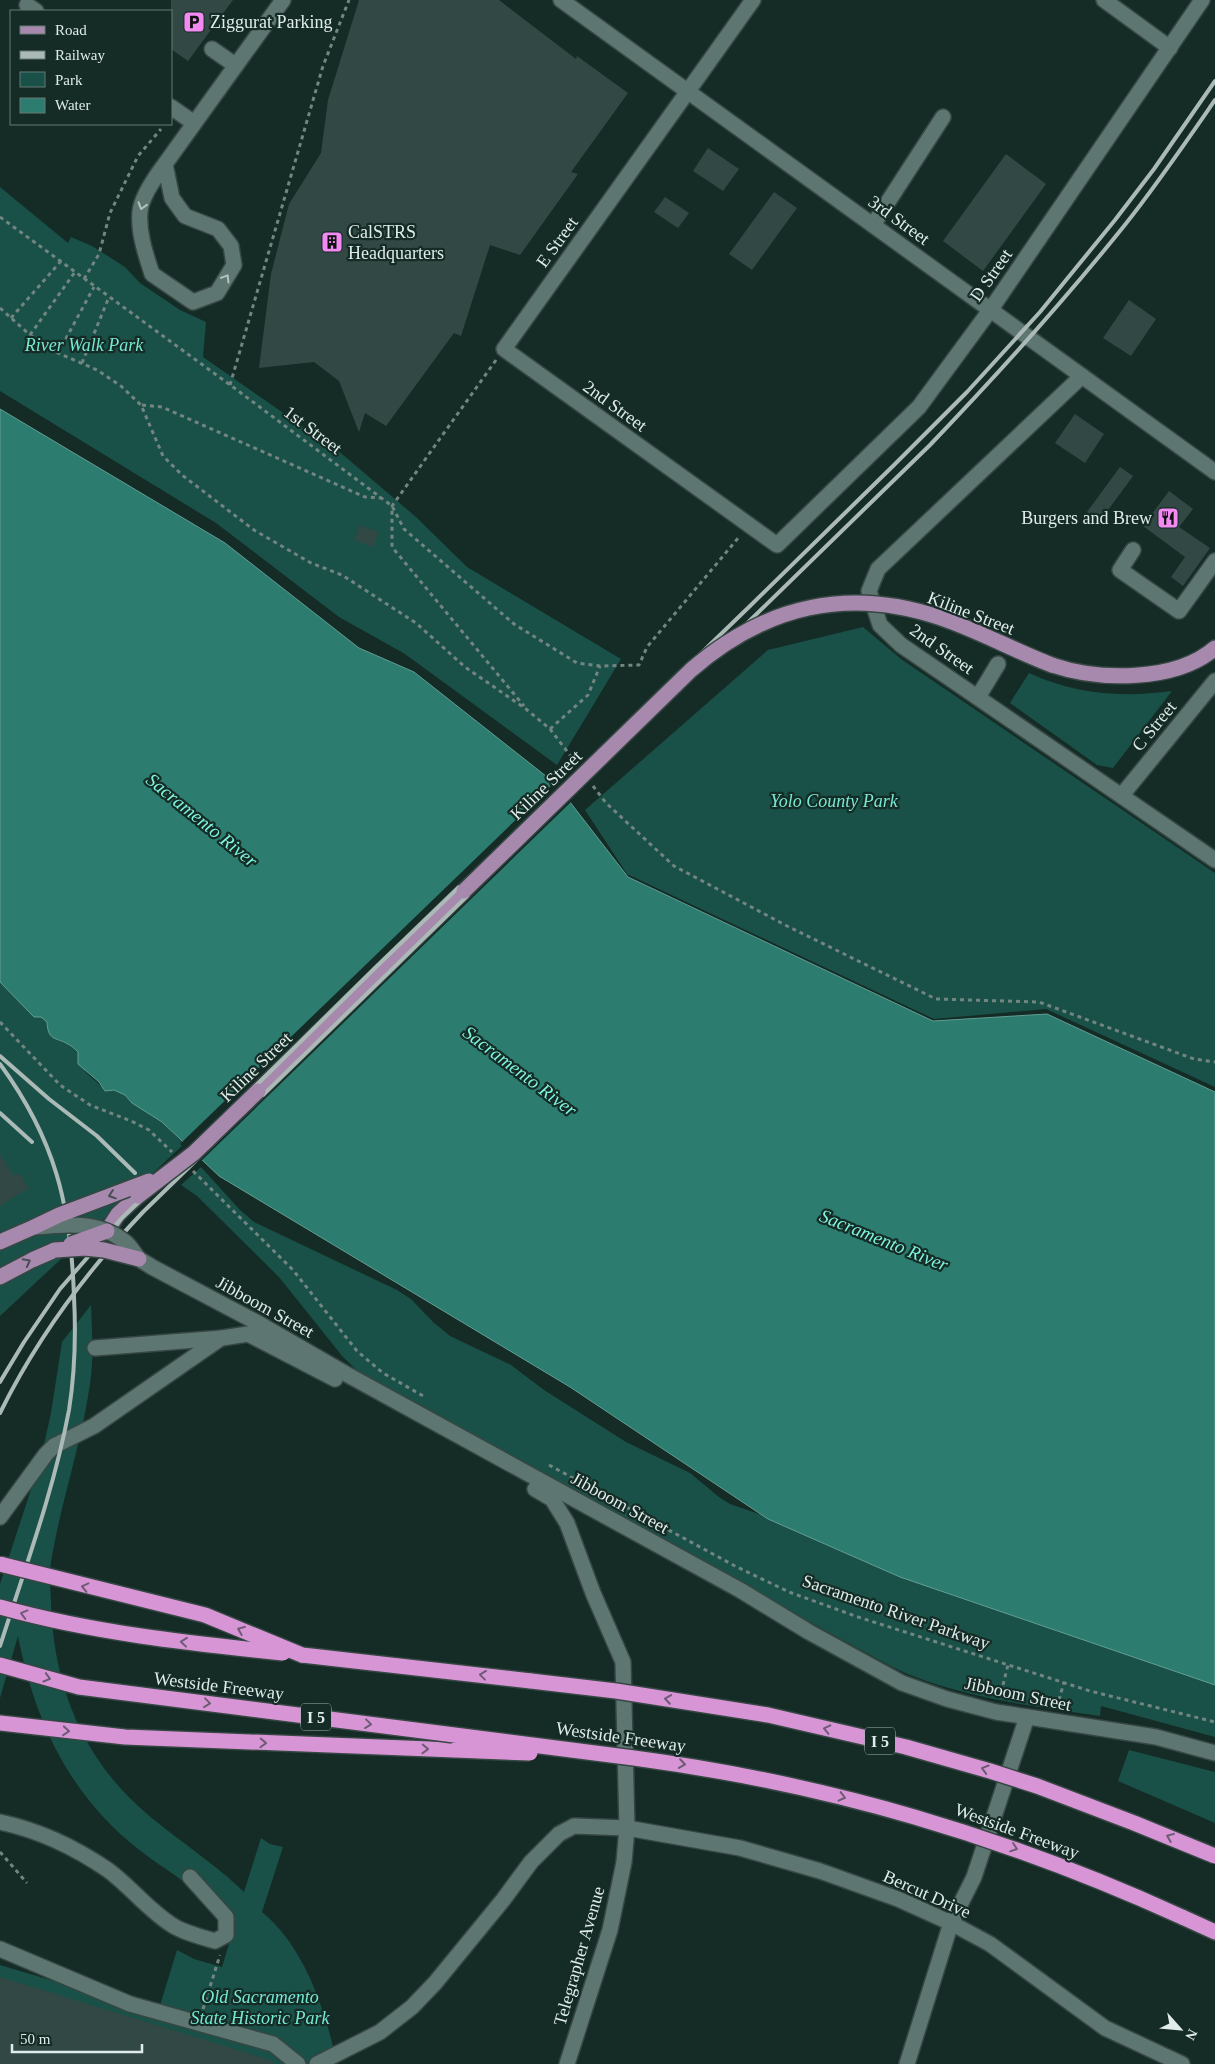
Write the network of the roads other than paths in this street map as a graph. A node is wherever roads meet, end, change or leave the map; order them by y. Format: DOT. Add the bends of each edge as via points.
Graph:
graph roads {
  1 [pos="283,0"];
  2 [pos="561,0"];
  3 [pos="753,0"];
  4 [pos="1104,0"];
  5 [pos="1202,0"];
  6 [pos="1170,48"];
  7 [pos="212,49"];
  8 [pos="235,65"];
  9 [pos="687,92"];
  10 [pos="172,108"];
  11 [pos="943,118"];
  12 [pos="194,123"];
  13 [pos="165,164"];
  14 [pos="874,225"];
  15 [pos="991,309"];
  16 [pos="504,349"];
  17 [pos="1082,376"];
  18 [pos="1215,472"];
  19 [pos="777,545"];
  20 [pos="1134,550"];
  21 [pos="1215,562"];
  22 [pos="1215,648"];
  23 [pos="998,664"];
  24 [pos="1210,687"];
  25 [pos="978,697"];
  26 [pos="1122,795"];
  27 [pos="1215,860"];
  28 [pos="174,1171"];
  29 [pos="34,1227"];
  30 [pos="107,1231"];
  31 [pos="0,1242"];
  32 [pos="55,1250"];
  33 [pos="139,1259"];
  34 [pos="0,1277"];
  35 [pos="222,1338"];
  36 [pos="95,1348"];
  37 [pos="0,1517"];
  38 [pos="0,1564"];
  39 [pos="0,1607"];
  40 [pos="302,1655"];
  41 [pos="0,1665"];
  42 [pos="1027,1717"];
  43 [pos="0,1723"];
  44 [pos="1215,1753"];
  45 [pos="634,1758"];
  46 [pos="0,1822"];
  47 [pos="628,1828"];
  48 [pos="1215,1856"];
  49 [pos="190,1877"];
  50 [pos="952,1923"];
  51 [pos="1215,1932"];
  52 [pos="0,1949"];
  53 [pos="298,2064"];
  54 [pos="317,2064"];
  55 [pos="568,2064"];
  56 [pos="907,2064"];
  57 [pos="1182,2064"];
  1 -- 8 [label="street"];
  2 -- 9 [label="street, 3rd Street"];
  3 -- 9 [label="street, E Street"];
  4 -- 6 [label="street"];
  5 -- 6 [label="street, D Street"];
  6 -- 15 [label="street, D Street"];
  7 -- 8 [label="street"];
  8 -- 12 [label="street"];
  9 -- 14 [label="street, 3rd Street"];
  9 -- 16 [label="street, E Street"];
  10 -- 12 [label="street"];
  11 -- 14 [label="street"];
  12 -- 13 [label="street"];
  13 -- 13 [label="street, one-way" via="150,185 140,211 143,243 152,274 193,302 217,293 234,265 231,246 218,229 185,216 172,198"];
  14 -- 15 [label="street, 3rd Street"];
  15 -- 17 [label="street, 3rd Street"];
  15 -- 19 [label="street, D Street" via="919,407"];
  16 -- 19 [label="street, 2nd Street"];
  17 -- 18 [label="street, 3rd Street"];
  17 -- 25 [label="street, 2nd Street" via="878,570 869,591 880,625 900,645"];
  20 -- 21 [label="street" via="1120,570 1180,611"];
  22 -- 28 [label="main road, Kiline Street, bridge" via="1201,658 1175,667 1135,675 1089,674 1052,666 942,618 909,609 852,602 796,610 742,632 691,670"];
  23 -- 25 [label="street"];
  24 -- 26 [label="street, C Street"];
  25 -- 26 [label="street, 2nd Street"];
  26 -- 27 [label="street, 2nd Street"];
  28 -- 29 [label="main road, one-way, bridge"];
  28 -- 30 [label="main road, Kiline Street, bridge" via="130,1202"];
  29 -- 30 [label="street, Jibboom Street, bridge" via="77,1225"];
  29 -- 31 [label="main road"];
  30 -- 32 [label="main road, bridge"];
  30 -- 33 [label="street, Jibboom Street, bridge" via="124,1241"];
  32 -- 33 [label="main road, bridge" via="104,1250"];
  34 -- 32 [label="main road, one-way"];
  33 -- 42 [label="street, Jibboom Street" via="740,1590 902,1683 947,1699"];
  35 -- 36 [label="street, Telegrapher Avenue"];
  35 -- 37 [label="street" via="94,1426 54,1446"];
  35 -- 47 [label="street, Telegrapher Avenue" via="248,1334 289,1354 552,1499 567,1524 623,1662"];
  40 -- 38 [label="highway, one-way, bridge" via="205,1616"];
  40 -- 39 [label="highway, I 5, one-way, bridge" via="163,1640 40,1618"];
  48 -- 40 [label="highway, I 5, one-way, bridge" via="1125,1819 990,1771 906,1747 768,1715 616,1691"];
  41 -- 45 [label="highway, Westside Freeway / I 5, one-way, bridge" via="79,1687"];
  42 -- 44 [label="street, Jibboom Street" via="1156,1737"];
  42 -- 50 [label="street" via="974,1877"];
  43 -- 45 [label="highway, one-way, bridge" via="125,1737"];
  45 -- 51 [label="highway, Westside Freeway / I 5, one-way, bridge" via="782,1782 936,1822 1122,1889"];
  46 -- 49 [label="street" via="25,1828 73,1849 109,1871 173,1926 215,1941 226,1935 226,1917"];
  47 -- 50 [label="street, Bercut Drive" via="740,1848 820,1870"];
  47 -- 54 [label="street, Bercut Drive" via="574,1826 559,1834 531,1862 480,1929 412,2007 380,2032"];
  47 -- 55 [label="street, Telegrapher Avenue" via="610,1930"];
  50 -- 56 [label="street"];
  50 -- 57 [label="street, Bercut Drive" via="990,1944 1105,2028"];
  52 -- 53 [label="street" via="130,2004 273,2044"];
}
